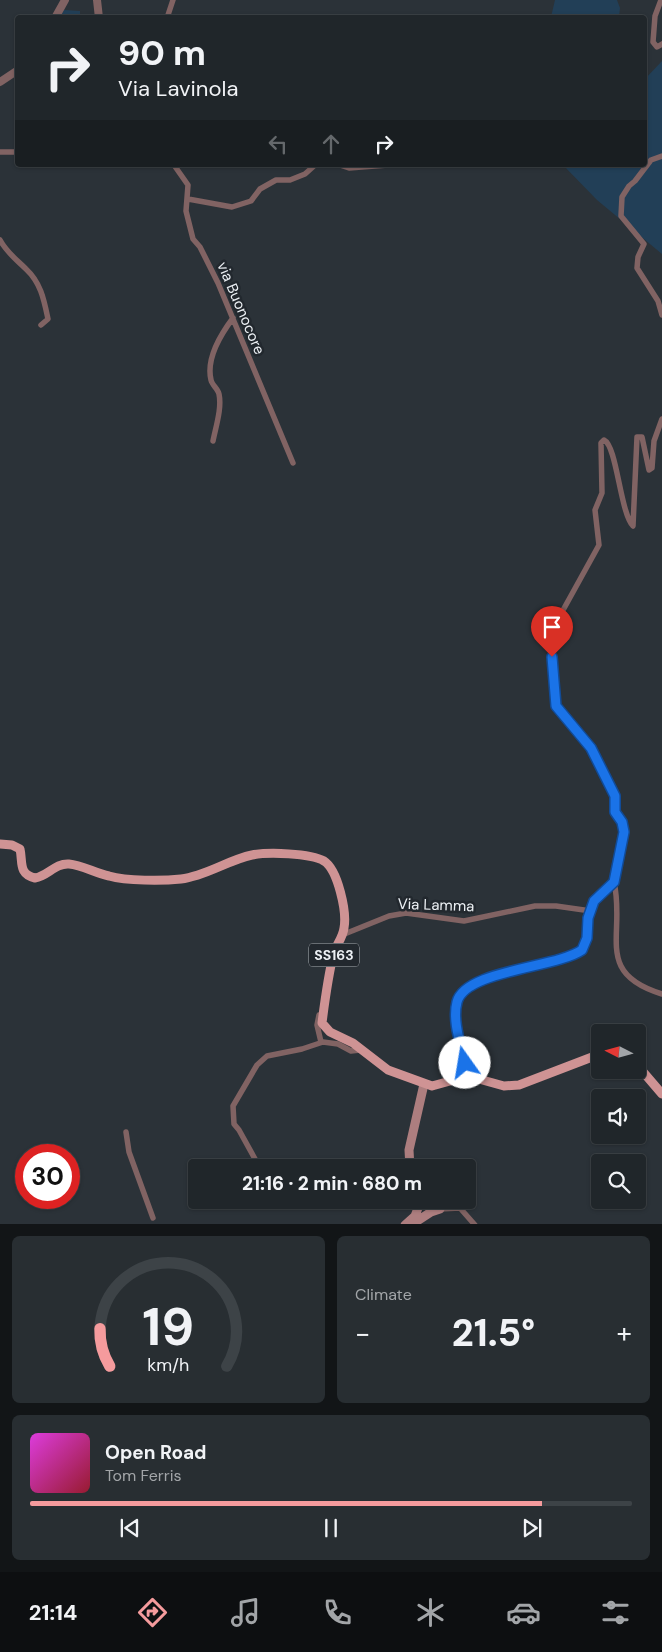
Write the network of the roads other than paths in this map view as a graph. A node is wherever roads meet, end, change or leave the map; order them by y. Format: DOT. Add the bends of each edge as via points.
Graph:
graph roads {
  1 [pos="65,0"];
  2 [pos="97,0"];
  3 [pos="173,0"];
  4 [pos="661,0"];
  5 [pos="57,15"];
  6 [pos="99,15"];
  7 [pos="168,15"];
  8 [pos="662,44"];
  9 [pos="15,72"];
  10 [pos="0,82"];
  11 [pos="0,152"];
  12 [pos="15,152"];
  13 [pos="662,156"];
  14 [pos="647,165"];
  15 [pos="175,167"];
  16 [pos="313,167"];
  17 [pos="345,167"];
  18 [pos="361,167"];
  19 [pos="645,167"];
  20 [pos="188,199"];
  21 [pos="0,240"];
  22 [pos="662,315"];
  23 [pos="233,318"];
  24 [pos="41,325"];
  25 [pos="662,418"];
  26 [pos="213,441"];
  27 [pos="293,463"];
  28 [pos="0,844"];
  29 [pos="614,882"];
  30 [pos="590,911"];
  31 [pos="342,935"];
  32 [pos="662,994"];
  33 [pos="325,1000"];
  34 [pos="320,1042"];
  35 [pos="360,1050"];
  36 [pos="591,1057"];
  37 [pos="646,1075"];
  38 [pos="464,1077"];
  39 [pos="424,1084"];
  40 [pos="662,1094"];
  41 [pos="126,1132"];
  42 [pos="255,1159"];
  43 [pos="410,1159"];
  44 [pos="417,1209"];
  45 [pos="436,1210"];
  46 [pos="153,1218"];
  47 [pos="405,1224"];
  48 [pos="411,1224"];
  49 [pos="475,1224"];
  1 -- 5 [label="street"];
  2 -- 6 [label="street"];
  3 -- 7 [label="street"];
  4 -- 8 [label="street" via="655,16 653,42 657,47"];
  9 -- 10 [label="street"];
  11 -- 12 [label="street"];
  13 -- 14 [label="street"];
  15 -- 20 [label="street, via Buonocore" via="188,185"];
  16 -- 20 [label="street" via="290,180 276,180 260,189 251,201 232,207"];
  17 -- 18 [label="street"];
  19 -- 22 [label="street" via="622,196 621,216 644,244 637,268 658,301"];
  20 -- 23 [label="street, via Buonocore" via="186,211 193,239 200,247"];
  21 -- 24 [label="street" via="10,256 28,270 42,290 48,319"];
  23 -- 26 [label="street" via="222,333 212,360 211,380 219,392 220,406"];
  23 -- 27 [label="street, via Buonocore"];
  25 -- 29 [label="street" via="649,470 642,437 637,437 633,526 622,497 610,446 604,440 600,448 602,493 594,510 599,545 562,612 551,640 556,706 591,748 615,796 615,812 622,822 624,832"];
  28 -- 31 [label="main road, SS163" via="20,850 24,872 35,878 60,864 68,864 111,877 181,879 236,860 266,854 308,857 325,862 338,884 345,912"];
  29 -- 30 [label="street" via="594,901"];
  29 -- 32 [label="street" via="619,964 633,981"];
  30 -- 31 [label="street, Via Lamma" via="534,906 464,921 406,913 389,916"];
  30 -- 38 [label="street" via="584,945 576,954 544,965 503,972 468,988 459,996 456,1019 465,1063"];
  31 -- 33 [label="main road, SS163" via="334,953"];
  33 -- 34 [label="street" via="318,1023"];
  33 -- 35 [label="main road, SS163" via="324,1027"];
  34 -- 35 [label="street" via="334,1043 351,1051"];
  34 -- 42 [label="street" via="263,1058 233,1106 234,1124"];
  35 -- 39 [label="main road, SS163" via="388,1070"];
  36 -- 38 [label="main road, SS163" via="519,1085 504,1086 473,1076"];
  37 -- 40 [label="main road"];
  38 -- 39 [label="main road, SS163" via="437,1086"];
  39 -- 43 [label="main road"];
  41 -- 46 [label="street" via="129,1152"];
  44 -- 47 [label="main road"];
  45 -- 48 [label="main road"];
  45 -- 49 [label="street" via="460,1208"];
}
